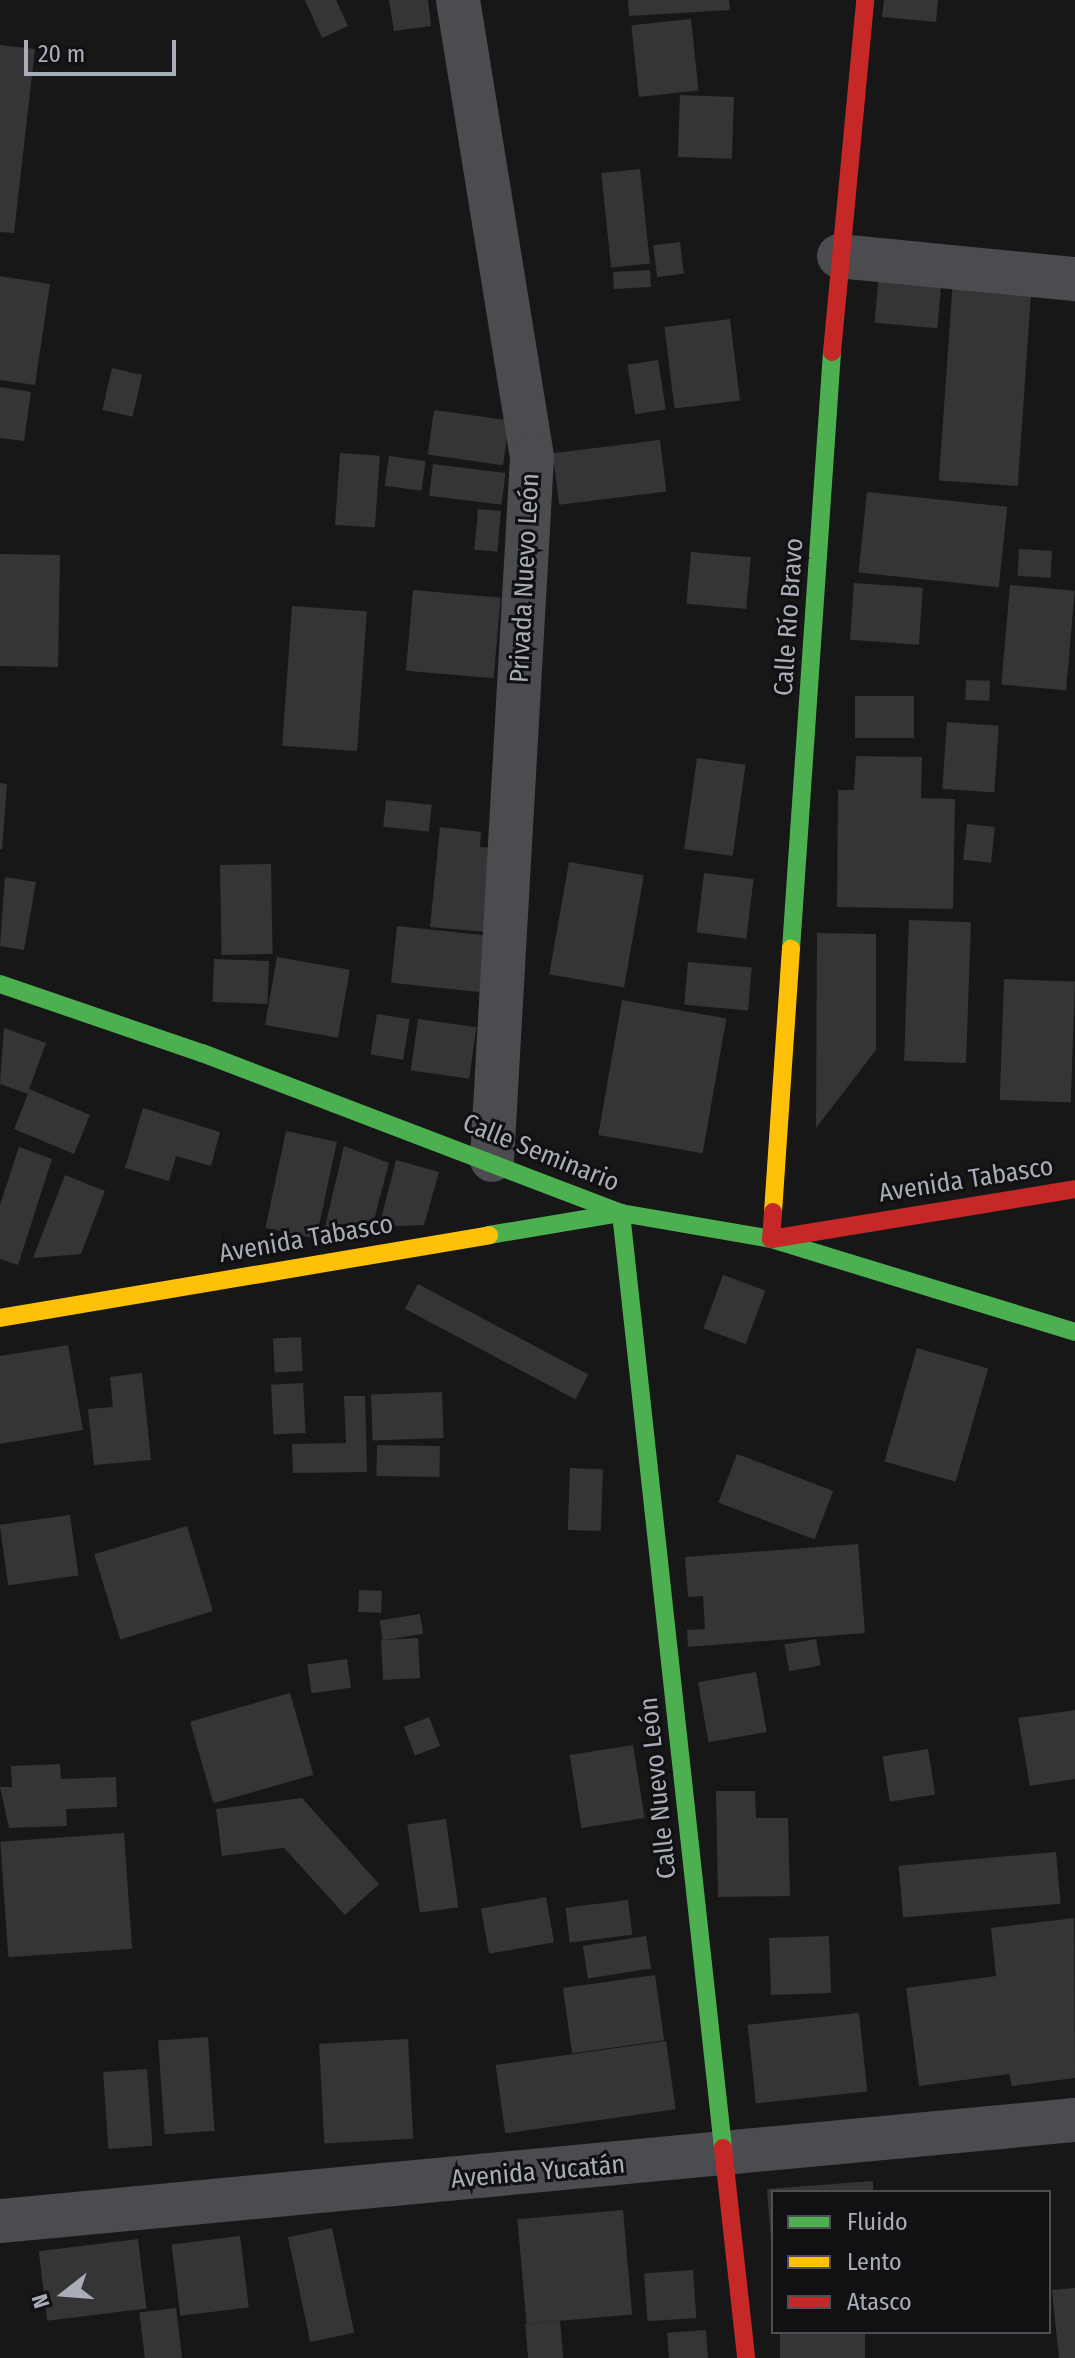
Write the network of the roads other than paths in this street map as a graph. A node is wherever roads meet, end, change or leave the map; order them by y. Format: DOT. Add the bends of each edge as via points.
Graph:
graph roads {
  1 [pos="458,0"];
  2 [pos="865,0"];
  3 [pos="839,256"];
  4 [pos="1075,279"];
  5 [pos="0,984"];
  6 [pos="492,1160"];
  7 [pos="1075,1189"];
  8 [pos="621,1213"];
  9 [pos="771,1239"];
  10 [pos="0,1318"];
  11 [pos="1075,1332"];
  12 [pos="1075,2120"];
  13 [pos="724,2155"];
  14 [pos="0,2221"];
  15 [pos="746,2358"];
  1 -- 6 [label="street, Privada Nuevo León" via="532,458"];
  2 -- 3 [label="street, Calle Río Bravo"];
  3 -- 4 [label="street"];
  3 -- 9 [label="street, Calle Río Bravo"];
  5 -- 6 [label="street, Calle Seminario"];
  6 -- 8 [label="street, Calle Seminario"];
  7 -- 9 [label="street, Avenida Tabasco"];
  8 -- 9 [label="street, Calle Seminario"];
  8 -- 10 [label="street, Avenida Tabasco"];
  8 -- 13 [label="street, Calle Nuevo León"];
  9 -- 11 [label="street, Calle Seminario"];
  12 -- 13 [label="street, Avenida Yucatán"];
  13 -- 14 [label="street, Avenida Yucatán"];
  13 -- 15 [label="street, Calle Nuevo León"];
}
